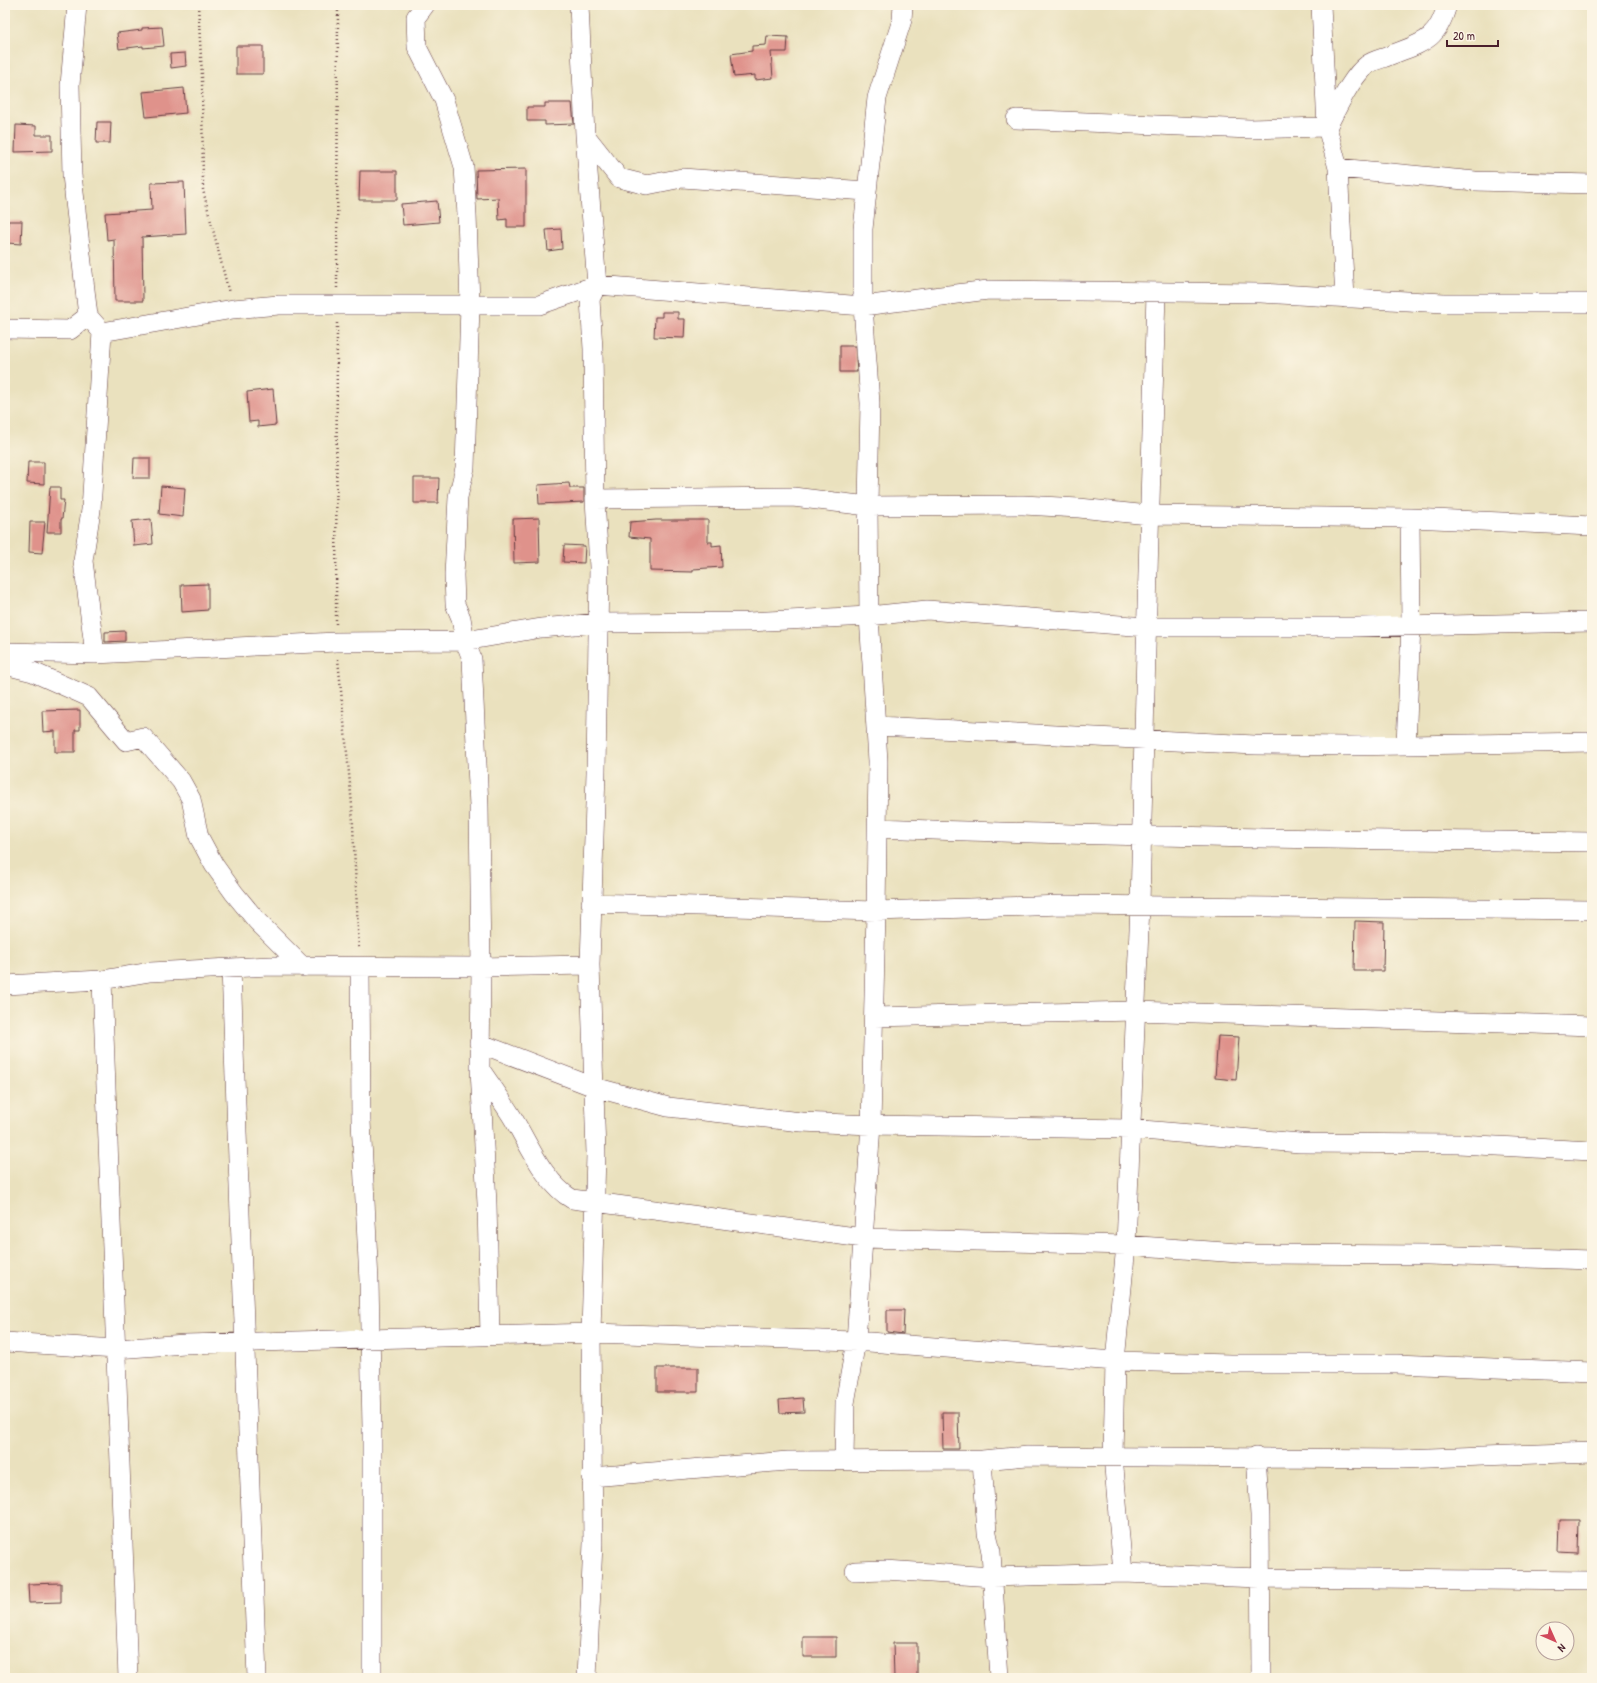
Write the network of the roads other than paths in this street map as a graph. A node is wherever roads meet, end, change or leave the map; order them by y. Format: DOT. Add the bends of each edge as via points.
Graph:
graph roads {
  1 [pos="77,5"];
  2 [pos="425,5"];
  3 [pos="579,5"];
  4 [pos="903,5"];
  5 [pos="1321,5"];
  6 [pos="1447,5"];
  7 [pos="1016,119"];
  8 [pos="1327,127"];
  9 [pos="585,135"];
  10 [pos="1338,168"];
  11 [pos="1592,184"];
  12 [pos="866,190"];
  13 [pos="597,285"];
  14 [pos="1156,293"];
  15 [pos="1345,298"];
  16 [pos="1592,303"];
  17 [pos="470,305"];
  18 [pos="863,306"];
  19 [pos="88,316"];
  20 [pos="5,329"];
  21 [pos="102,332"];
  22 [pos="595,499"];
  23 [pos="868,506"];
  24 [pos="1149,515"];
  25 [pos="1410,518"];
  26 [pos="1592,526"];
  27 [pos="869,616"];
  28 [pos="1592,622"];
  29 [pos="597,623"];
  30 [pos="1411,626"];
  31 [pos="1146,627"];
  32 [pos="465,641"];
  33 [pos="5,652"];
  34 [pos="95,654"];
  35 [pos="5,657"];
  36 [pos="877,726"];
  37 [pos="1144,739"];
  38 [pos="1592,742"];
  39 [pos="1406,745"];
  40 [pos="877,828"];
  41 [pos="1142,834"];
  42 [pos="1592,842"];
  43 [pos="591,903"];
  44 [pos="1140,905"];
  45 [pos="1592,910"];
  46 [pos="876,912"];
  47 [pos="590,965"];
  48 [pos="303,967"];
  49 [pos="360,967"];
  50 [pos="481,967"];
  51 [pos="231,968"];
  52 [pos="102,980"];
  53 [pos="5,985"];
  54 [pos="1136,1011"];
  55 [pos="874,1017"];
  56 [pos="1592,1026"];
  57 [pos="479,1043"];
  58 [pos="480,1069"];
  59 [pos="594,1087"];
  60 [pos="871,1125"];
  61 [pos="1130,1129"];
  62 [pos="1592,1151"];
  63 [pos="595,1203"];
  64 [pos="863,1238"];
  65 [pos="1126,1245"];
  66 [pos="1592,1260"];
  67 [pos="592,1333"];
  68 [pos="490,1336"];
  69 [pos="370,1340"];
  70 [pos="856,1341"];
  71 [pos="5,1342"];
  72 [pos="246,1343"];
  73 [pos="116,1349"];
  74 [pos="1115,1361"];
  75 [pos="1592,1372"];
  76 [pos="1592,1452"];
  77 [pos="1113,1456"];
  78 [pos="1256,1456"];
  79 [pos="844,1460"];
  80 [pos="982,1460"];
  81 [pos="592,1476"];
  82 [pos="855,1571"];
  83 [pos="1124,1573"];
  84 [pos="993,1577"];
  85 [pos="1260,1578"];
  86 [pos="1592,1580"];
  87 [pos="128,1678"];
  88 [pos="258,1678"];
  89 [pos="372,1678"];
  90 [pos="587,1678"];
  91 [pos="999,1678"];
  92 [pos="1261,1678"];
  1 -- 19 [label="street" via="70,85 72,175"];
  2 -- 17 [label="street" via="416,17 417,47 444,100 464,167"];
  3 -- 9 [label="street"];
  4 -- 12 [label="street" via="898,35 878,98"];
  5 -- 8 [label="street"];
  6 -- 8 [label="street" via="1443,21 1436,33 1421,43 1367,66 1356,78"];
  7 -- 8 [label="street" via="1250,129"];
  8 -- 10 [label="street"];
  9 -- 12 [label="street" via="619,178 647,185 682,178"];
  9 -- 13 [label="street"];
  10 -- 11 [label="street" via="1475,181"];
  10 -- 15 [label="street"];
  12 -- 18 [label="street"];
  13 -- 17 [label="street" via="539,304"];
  13 -- 18 [label="street"];
  13 -- 22 [label="street" via="590,300"];
  14 -- 15 [label="street" via="1261,293"];
  14 -- 18 [label="street" via="988,290"];
  14 -- 24 [label="street"];
  15 -- 16 [label="street" via="1444,303"];
  17 -- 21 [label="street" via="279,304 233,309"];
  17 -- 32 [label="street" via="464,468 458,497 454,553 455,604 461,618"];
  18 -- 23 [label="street" via="870,403"];
  19 -- 20 [label="street" via="70,330"];
  19 -- 21 [label="street"];
  21 -- 34 [label="street" via="91,510 83,561"];
  22 -- 23 [label="street" via="793,497"];
  22 -- 29 [label="street" via="600,567"];
  23 -- 24 [label="street" via="1023,505"];
  23 -- 27 [label="street"];
  24 -- 25 [label="street"];
  24 -- 31 [label="street"];
  25 -- 26 [label="street"];
  25 -- 30 [label="street"];
  27 -- 29 [label="street" via="749,622"];
  27 -- 31 [label="street" via="950,610"];
  27 -- 36 [label="street"];
  28 -- 30 [label="street"];
  29 -- 32 [label="street" via="541,628"];
  29 -- 43 [label="street" via="596,772"];
  30 -- 31 [label="street"];
  30 -- 39 [label="street"];
  31 -- 37 [label="street"];
  32 -- 34 [label="street" via="336,642"];
  32 -- 50 [label="street" via="472,659 479,806"];
  33 -- 34 [label="street"];
  35 -- 48 [label="street" via="13,667 33,672 89,697 126,741 143,737 181,781 191,799 199,837 214,865 257,921"];
  36 -- 37 [label="street"];
  36 -- 40 [label="street"];
  37 -- 39 [label="street" via="1255,745"];
  37 -- 41 [label="street"];
  38 -- 39 [label="street"];
  40 -- 41 [label="street" via="996,833"];
  40 -- 46 [label="street"];
  41 -- 42 [label="street" via="1340,840"];
  41 -- 44 [label="street"];
  43 -- 46 [label="street"];
  43 -- 47 [label="street"];
  44 -- 45 [label="street"];
  44 -- 46 [label="street"];
  44 -- 54 [label="street"];
  46 -- 55 [label="street"];
  47 -- 50 [label="street"];
  47 -- 59 [label="street"];
  48 -- 49 [label="street"];
  48 -- 51 [label="street"];
  49 -- 50 [label="street"];
  49 -- 69 [label="street" via="361,1121"];
  50 -- 57 [label="street"];
  51 -- 52 [label="street" via="150,972"];
  51 -- 72 [label="street"];
  52 -- 53 [label="street"];
  52 -- 73 [label="street"];
  54 -- 55 [label="street"];
  54 -- 56 [label="street"];
  54 -- 61 [label="street"];
  55 -- 60 [label="street"];
  57 -- 58 [label="street"];
  57 -- 59 [label="street"];
  58 -- 63 [label="street" via="550,1180 562,1194 572,1199"];
  58 -- 68 [label="street"];
  59 -- 60 [label="street" via="668,1107 703,1112 801,1122"];
  59 -- 63 [label="street"];
  60 -- 61 [label="street"];
  60 -- 64 [label="street"];
  61 -- 62 [label="street" via="1300,1143 1458,1144"];
  61 -- 65 [label="street"];
  63 -- 64 [label="street"];
  63 -- 67 [label="street"];
  64 -- 65 [label="street"];
  64 -- 70 [label="street"];
  65 -- 66 [label="street" via="1253,1254 1428,1255"];
  65 -- 74 [label="street"];
  67 -- 68 [label="street"];
  67 -- 70 [label="street"];
  67 -- 81 [label="street"];
  68 -- 69 [label="street"];
  69 -- 72 [label="street"];
  69 -- 89 [label="street"];
  70 -- 74 [label="street"];
  70 -- 79 [label="street" via="845,1403"];
  71 -- 73 [label="street"];
  72 -- 73 [label="street"];
  72 -- 88 [label="street"];
  73 -- 87 [label="street"];
  74 -- 75 [label="street" via="1397,1364"];
  74 -- 77 [label="street"];
  76 -- 78 [label="street" via="1402,1459"];
  77 -- 78 [label="street"];
  77 -- 80 [label="street" via="1027,1456"];
  77 -- 83 [label="street"];
  78 -- 85 [label="street" via="1260,1515"];
  79 -- 80 [label="street"];
  79 -- 81 [label="street" via="788,1461"];
  80 -- 84 [label="street"];
  81 -- 90 [label="street" via="592,1596"];
  82 -- 84 [label="street" via="885,1570"];
  83 -- 84 [label="street"];
  83 -- 85 [label="street"];
  84 -- 91 [label="street"];
  85 -- 86 [label="street"];
  85 -- 92 [label="street"];
}
